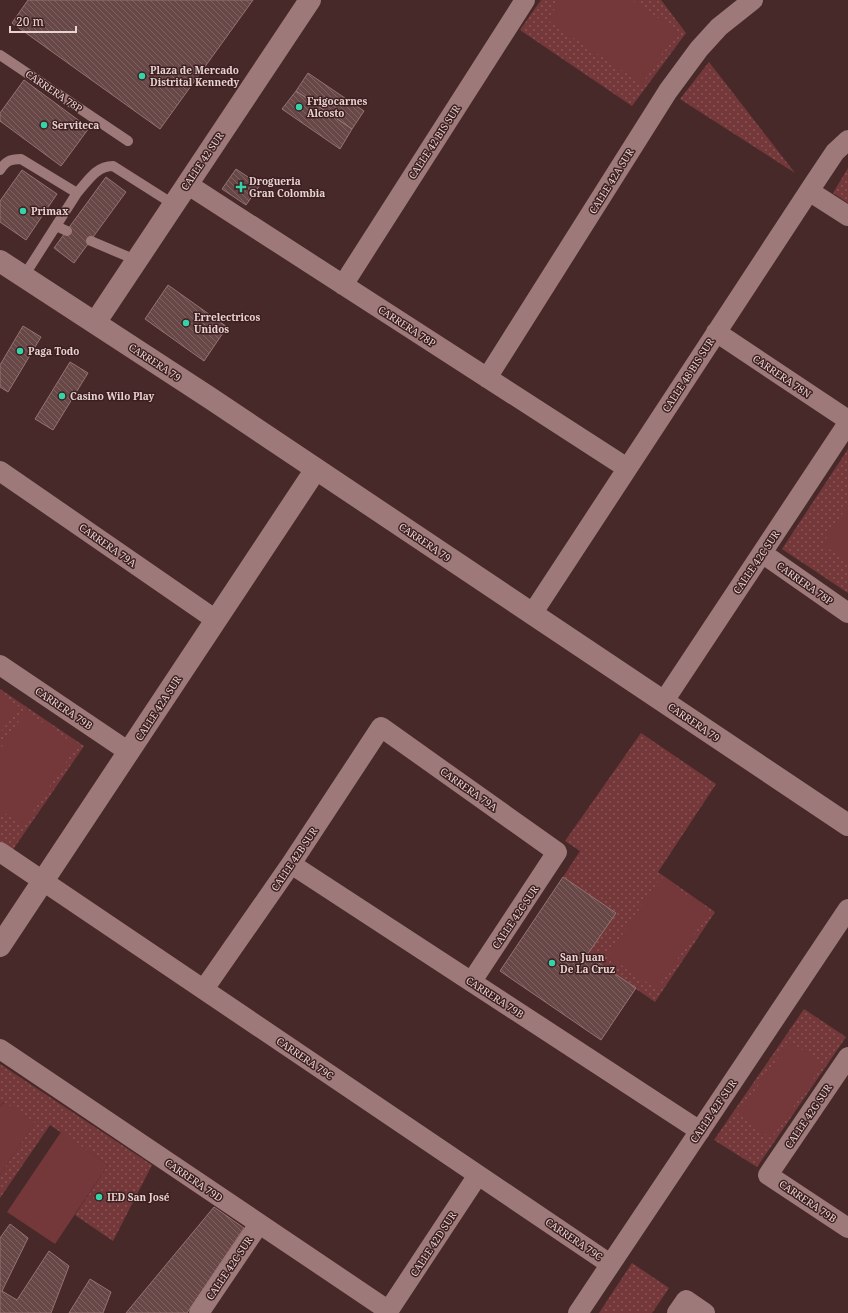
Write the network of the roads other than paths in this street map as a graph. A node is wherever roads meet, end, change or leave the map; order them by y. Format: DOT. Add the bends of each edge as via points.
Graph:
graph roads {
  1 [pos="310,0"];
  2 [pos="525,0"];
  3 [pos="753,0"];
  4 [pos="0,55"];
  5 [pos="848,140"];
  6 [pos="128,141"];
  7 [pos="0,170"];
  8 [pos="187,184"];
  9 [pos="809,191"];
  10 [pos="77,193"];
  11 [pos="174,204"];
  12 [pos="848,216"];
  13 [pos="56,226"];
  14 [pos="67,231"];
  15 [pos="91,241"];
  16 [pos="0,260"];
  17 [pos="136,260"];
  18 [pos="24,276"];
  19 [pos="343,285"];
  20 [pos="95,323"];
  21 [pos="716,332"];
  22 [pos="487,378"];
  23 [pos="848,420"];
  24 [pos="848,423"];
  25 [pos="628,468"];
  26 [pos="316,469"];
  27 [pos="0,471"];
  28 [pos="762,553"];
  29 [pos="848,613"];
  30 [pos="532,614"];
  31 [pos="216,620"];
  32 [pos="0,665"];
  33 [pos="664,701"];
  34 [pos="381,727"];
  35 [pos="129,752"];
  36 [pos="848,825"];
  37 [pos="0,852"];
  38 [pos="558,852"];
  39 [pos="291,864"];
  40 [pos="43,880"];
  41 [pos="848,909"];
  42 [pos="0,946"];
  43 [pos="472,981"];
  44 [pos="204,989"];
  45 [pos="0,1049"];
  46 [pos="848,1057"];
  47 [pos="700,1131"];
  48 [pos="478,1175"];
  49 [pos="768,1175"];
  50 [pos="259,1224"];
  51 [pos="848,1228"];
  52 [pos="610,1264"];
  53 [pos="682,1307"];
  54 [pos="388,1312"];
  55 [pos="199,1313"];
  56 [pos="578,1313"];
  57 [pos="705,1313"];
  1 -- 8 [label="street, CALLE 42 SUR"];
  2 -- 19 [label="street, CALLE 42 BIS SUR"];
  3 -- 22 [label="street, CALLE 42A SUR" via="719,27 672,86"];
  4 -- 6 [label="lane, CARRERA 78P"];
  5 -- 9 [label="street, CALLE 48 BIS SUR" via="835,152"];
  7 -- 10 [label="lane" via="5,162 21,159"];
  8 -- 11 [label="street, CALLE 42 SUR"];
  8 -- 19 [label="street, CARRERA 78P"];
  9 -- 12 [label="street"];
  9 -- 21 [label="street, CALLE 48 BIS SUR"];
  10 -- 11 [label="lane" via="99,169 113,166"];
  10 -- 13 [label="lane"];
  11 -- 17 [label="street, CALLE 42 SUR"];
  13 -- 14 [label="lane"];
  13 -- 18 [label="lane"];
  15 -- 17 [label="lane"];
  16 -- 18 [label="street, CARRERA 79"];
  17 -- 20 [label="street, CALLE 42 SUR"];
  18 -- 20 [label="street, CARRERA 79"];
  19 -- 22 [label="street, CARRERA 78P"];
  20 -- 26 [label="street, CARRERA 79"];
  21 -- 23 [label="street, CARRERA 78N"];
  21 -- 25 [label="street, CALLE 48 BIS SUR"];
  22 -- 25 [label="street, CARRERA 78P"];
  24 -- 28 [label="street, CALLE 42C SUR"];
  25 -- 30 [label="street, CALLE 48 BIS SUR"];
  26 -- 30 [label="street, CARRERA 79"];
  26 -- 31 [label="street, CALLE 42A SUR"];
  27 -- 31 [label="street, CARRERA 79A"];
  28 -- 29 [label="street, CARRERA 78P"];
  28 -- 33 [label="street, CALLE 42C SUR"];
  30 -- 33 [label="street, CARRERA 79"];
  31 -- 35 [label="street, CALLE 42A SUR"];
  32 -- 35 [label="street, CARRERA 79B"];
  33 -- 36 [label="street, CARRERA 79"];
  34 -- 38 [label="street, CARRERA 79A"];
  34 -- 39 [label="street, CALLE 42B SUR"];
  35 -- 40 [label="street, CALLE 42A SUR"];
  37 -- 40 [label="street, CARRERA 79C"];
  38 -- 43 [label="street, CALLE 42C SUR"];
  39 -- 43 [label="street, CARRERA 79B"];
  39 -- 44 [label="street, CALLE 42B SUR"];
  40 -- 42 [label="street, CALLE 42A SUR"];
  40 -- 44 [label="street, CARRERA 79C"];
  41 -- 47 [label="street, CALLE 42F SUR"];
  43 -- 47 [label="street, CARRERA 79B"];
  44 -- 48 [label="street, CARRERA 79C"];
  45 -- 50 [label="street, CARRERA 79D"];
  46 -- 49 [label="street, CALLE 42G SUR"];
  47 -- 52 [label="street, CALLE 42F SUR"];
  48 -- 52 [label="street, CARRERA 79C"];
  48 -- 54 [label="street, CALLE 42D SUR"];
  49 -- 51 [label="street, CARRERA 79B"];
  50 -- 54 [label="street, CARRERA 79D"];
  50 -- 55 [label="street, CALLE 42C SUR"];
  52 -- 56 [label="street, CALLE 42F SUR"];
  53 -- 57 [label="street"];
}
